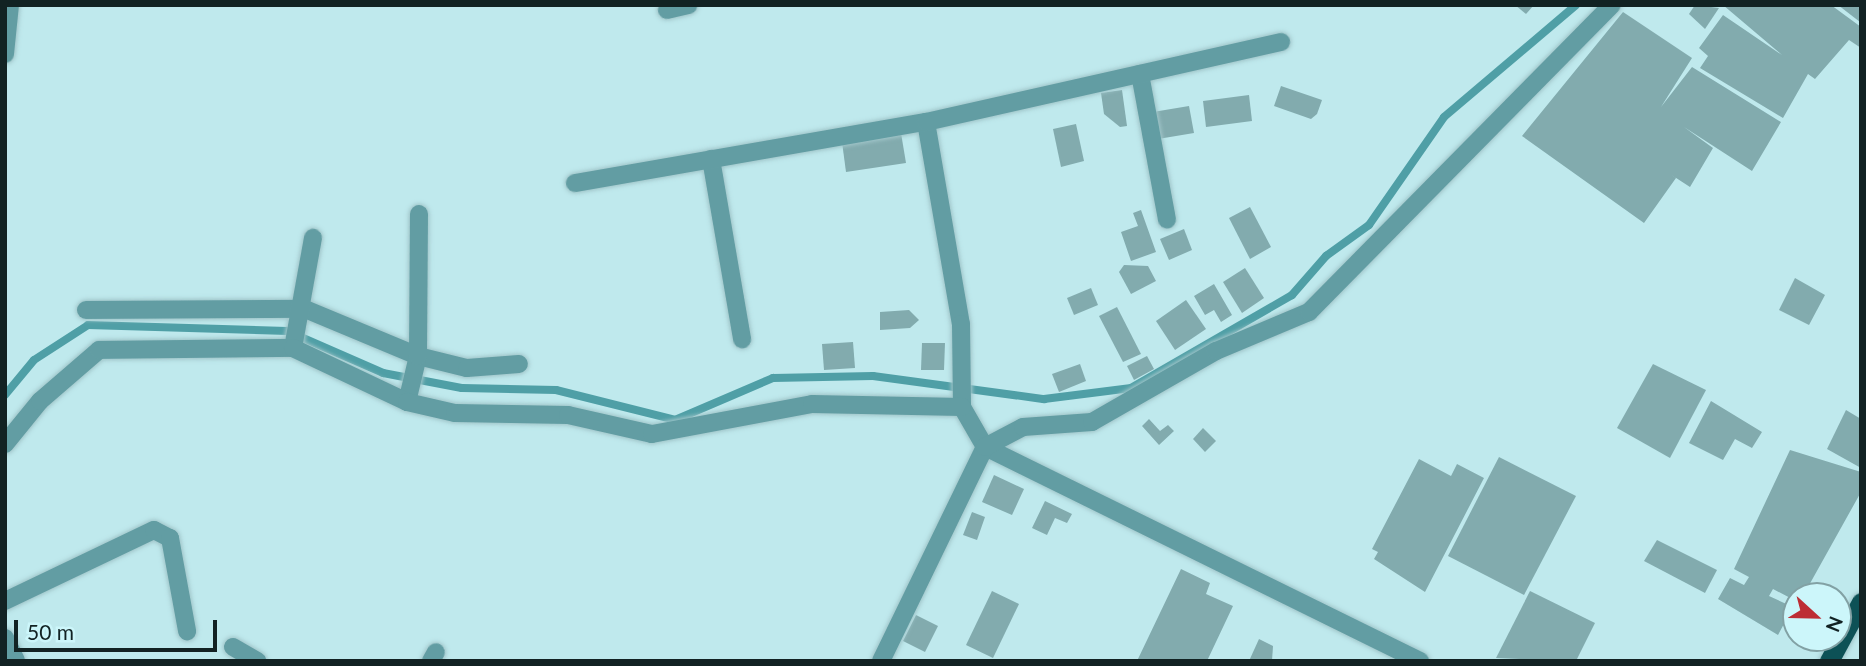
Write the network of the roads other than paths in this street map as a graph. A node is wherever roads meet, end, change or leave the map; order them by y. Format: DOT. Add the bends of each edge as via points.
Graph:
graph roads {
  1 [pos="10,5"];
  2 [pos="688,5"];
  3 [pos="1612,5"];
  4 [pos="667,10"];
  5 [pos="1281,42"];
  6 [pos="5,54"];
  7 [pos="1140,74"];
  8 [pos="926,122"];
  9 [pos="711,159"];
  10 [pos="575,183"];
  11 [pos="419,214"];
  12 [pos="1167,220"];
  13 [pos="313,238"];
  14 [pos="305,309"];
  15 [pos="86,310"];
  16 [pos="742,339"];
  17 [pos="293,348"];
  18 [pos="418,356"];
  19 [pos="519,364"];
  20 [pos="407,402"];
  21 [pos="962,407"];
  22 [pos="5,444"];
  23 [pos="985,447"];
  24 [pos="5,601"];
  25 [pos="1861,601"];
  26 [pos="187,631"];
  27 [pos="5,638"];
  28 [pos="233,647"];
  29 [pos="16,661"];
  30 [pos="257,661"];
  31 [pos="881,661"];
  32 [pos="1420,661"];
  33 [pos="1829,661"];
  1 -- 6 [label="street"];
  2 -- 4 [label="street"];
  3 -- 23 [label="street" via="1309,312 1216,351 1092,422 1023,427"];
  5 -- 7 [label="street"];
  7 -- 8 [label="street"];
  7 -- 12 [label="street"];
  8 -- 9 [label="street"];
  8 -- 21 [label="street" via="961,324"];
  9 -- 10 [label="street"];
  9 -- 16 [label="street"];
  11 -- 18 [label="street"];
  13 -- 14 [label="street"];
  14 -- 15 [label="street"];
  14 -- 17 [label="street"];
  14 -- 18 [label="street"];
  17 -- 20 [label="street"];
  17 -- 22 [label="street" via="99,350 40,401"];
  18 -- 19 [label="street" via="467,368"];
  18 -- 20 [label="street"];
  20 -- 21 [label="street" via="455,413 568,415 653,434 812,404"];
  21 -- 23 [label="street"];
  23 -- 31 [label="street"];
  23 -- 32 [label="street"];
  24 -- 26 [label="street" via="153,530 170,538"];
  25 -- 33 [label="highway"];
  27 -- 29 [label="street"];
  28 -- 30 [label="street"];
}
